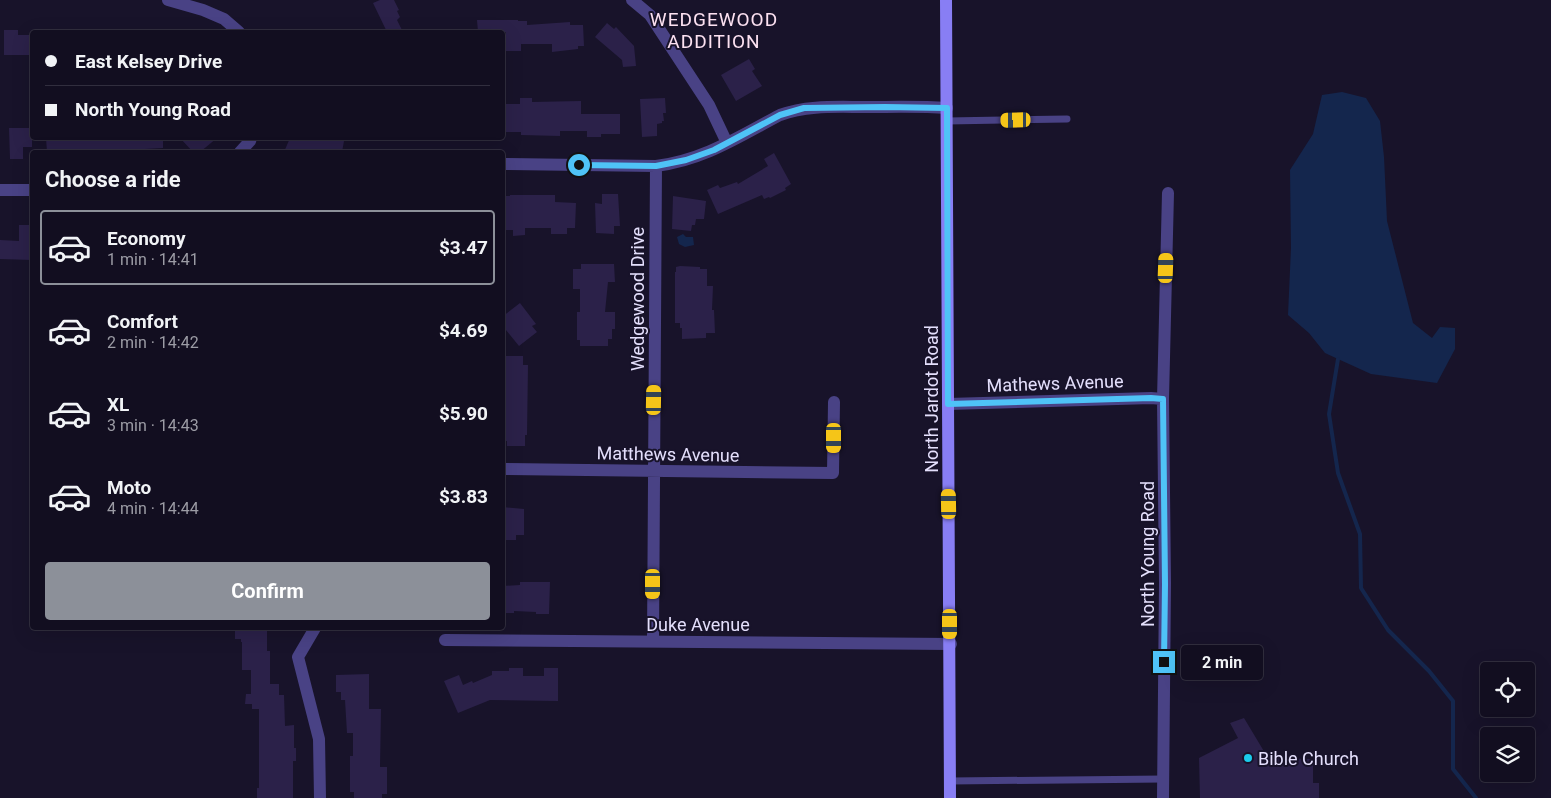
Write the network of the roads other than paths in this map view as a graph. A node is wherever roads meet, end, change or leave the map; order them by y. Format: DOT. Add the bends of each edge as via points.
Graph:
graph roads {
  1 [pos="168,0"];
  2 [pos="946,0"];
  3 [pos="635,1"];
  4 [pos="236,30"];
  5 [pos="947,108"];
  6 [pos="1067,119"];
  7 [pos="947,122"];
  8 [pos="250,140"];
  9 [pos="728,143"];
  10 [pos="242,150"];
  11 [pos="505,164"];
  12 [pos="656,166"];
  13 [pos="0,190"];
  14 [pos="30,190"];
  15 [pos="1168,193"];
  16 [pos="1163,399"];
  17 [pos="834,402"];
  18 [pos="948,404"];
  19 [pos="505,469"];
  20 [pos="653,471"];
  21 [pos="314,630"];
  22 [pos="444,640"];
  23 [pos="653,641"];
  24 [pos="951,644"];
  25 [pos="1163,779"];
  26 [pos="950,781"];
  27 [pos="320,798"];
  28 [pos="950,798"];
  29 [pos="1163,798"];
  1 -- 4 [label="street" via="204,10 224,19"];
  2 -- 5 [label="main road, North Jardot Road"];
  3 -- 9 [label="street" via="650,15 709,105"];
  5 -- 7 [label="main road, North Jardot Road"];
  5 -- 9 [label="street" via="804,108 780,115"];
  6 -- 7 [label="lane"];
  7 -- 18 [label="main road, North Jardot Road"];
  8 -- 10 [label="street"];
  9 -- 12 [label="street" via="700,156"];
  11 -- 12 [label="street"];
  12 -- 20 [label="street, Wedgewood Drive"];
  13 -- 14 [label="street"];
  15 -- 16 [label="street, North Young Road"];
  16 -- 18 [label="street, Mathews Avenue"];
  16 -- 25 [label="street, North Young Road"];
  17 -- 20 [label="street, Matthews Avenue" via="833,473"];
  18 -- 24 [label="main road, North Jardot Road"];
  19 -- 20 [label="street, Matthews Avenue"];
  20 -- 23 [label="street, Wedgewood Drive"];
  21 -- 27 [label="street" via="298,657 319,739"];
  22 -- 23 [label="street, Duke Avenue"];
  23 -- 24 [label="street, Duke Avenue"];
  24 -- 26 [label="main road, North Jardot Road"];
  25 -- 26 [label="lane"];
  25 -- 29 [label="street, North Young Road"];
  26 -- 28 [label="main road, North Jardot Road"];
}
